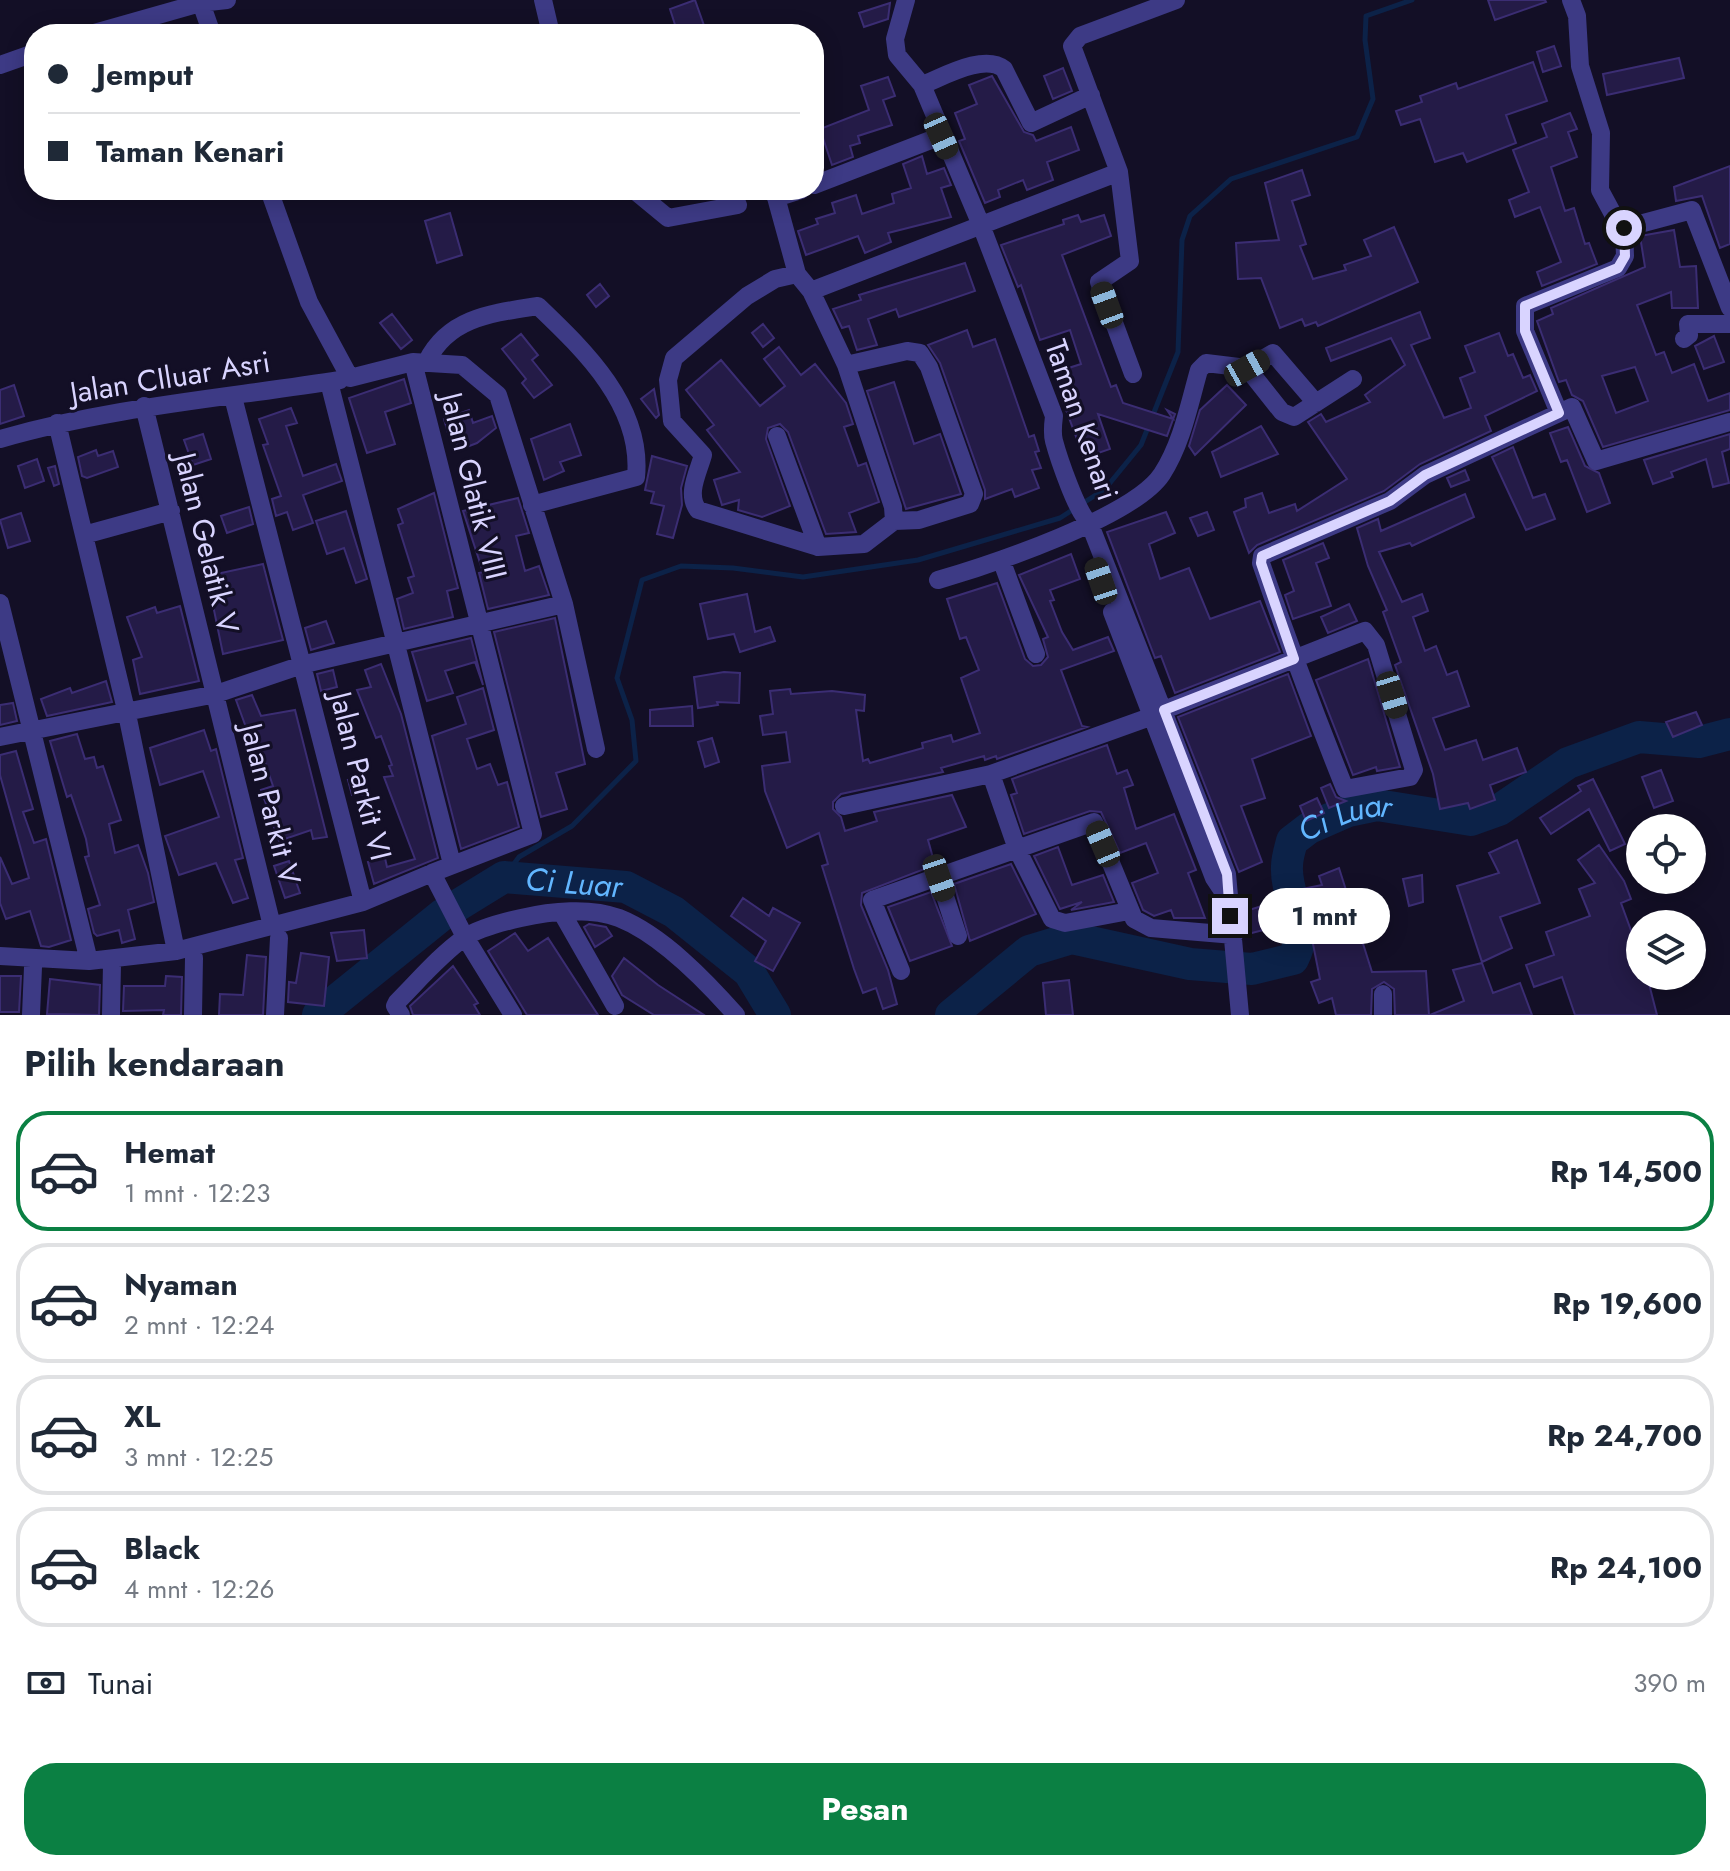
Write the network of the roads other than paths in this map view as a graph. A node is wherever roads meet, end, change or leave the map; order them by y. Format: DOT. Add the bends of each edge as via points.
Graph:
graph roads {
  1 [pos="227,0"];
  2 [pos="543,0"];
  3 [pos="906,0"];
  4 [pos="1176,0"];
  5 [pos="1571,0"];
  6 [pos="200,1"];
  7 [pos="124,24"];
  8 [pos="208,24"];
  9 [pos="549,24"];
  10 [pos="24,57"];
  11 [pos="0,65"];
  12 [pos="922,85"];
  13 [pos="1091,95"];
  14 [pos="941,136"];
  15 [pos="1119,172"];
  16 [pos="824,181"];
  17 [pos="273,200"];
  18 [pos="646,200"];
  19 [pos="777,200"];
  20 [pos="738,205"];
  21 [pos="977,227"];
  22 [pos="1624,228"];
  23 [pos="797,274"];
  24 [pos="811,291"];
  25 [pos="1730,308"];
  26 [pos="1730,324"];
  27 [pos="1684,339"];
  28 [pos="420,361"];
  29 [pos="846,365"];
  30 [pos="1247,368"];
  31 [pos="1133,374"];
  32 [pos="350,378"];
  33 [pos="1353,379"];
  34 [pos="329,382"];
  35 [pos="233,397"];
  36 [pos="1316,403"];
  37 [pos="144,406"];
  38 [pos="1559,413"];
  39 [pos="1730,422"];
  40 [pos="57,423"];
  41 [pos="777,436"];
  42 [pos="0,439"];
  43 [pos="532,505"];
  44 [pos="171,511"];
  45 [pos="894,521"];
  46 [pos="1084,521"];
  47 [pos="84,535"];
  48 [pos="818,547"];
  49 [pos="1002,562"];
  50 [pos="938,580"];
  51 [pos="0,603"];
  52 [pos="564,604"];
  53 [pos="480,624"];
  54 [pos="394,645"];
  55 [pos="1036,654"];
  56 [pos="1294,659"];
  57 [pos="305,664"];
  58 [pos="216,694"];
  59 [pos="127,714"];
  60 [pos="1157,714"];
  61 [pos="30,729"];
  62 [pos="0,737"];
  63 [pos="596,749"];
  64 [pos="991,774"];
  65 [pos="844,806"];
  66 [pos="1016,849"];
  67 [pos="452,864"];
  68 [pos="939,878"];
  69 [pos="435,880"];
  70 [pos="363,902"];
  71 [pos="1129,911"];
  72 [pos="562,913"];
  73 [pos="275,932"];
  74 [pos="464,935"];
  75 [pos="958,936"];
  76 [pos="1234,944"];
  77 [pos="176,951"];
  78 [pos="0,956"];
  79 [pos="194,958"];
  80 [pos="89,961"];
  81 [pos="112,964"];
  82 [pos="33,967"];
  83 [pos="901,971"];
  84 [pos="1383,994"];
  85 [pos="615,1006"];
  86 [pos="31,1015"];
  87 [pos="111,1015"];
  88 [pos="193,1015"];
  89 [pos="275,1015"];
  90 [pos="401,1015"];
  91 [pos="513,1015"];
  92 [pos="736,1015"];
  93 [pos="1240,1015"];
  94 [pos="1383,1015"];
  1 -- 6 [label="street"];
  2 -- 9 [label="street"];
  3 -- 12 [label="street" via="895,50"];
  4 -- 13 [label="street" via="1074,39"];
  5 -- 22 [label="street" via="1580,66 1601,133 1600,190"];
  6 -- 7 [label="street"];
  6 -- 8 [label="street"];
  10 -- 11 [label="street"];
  12 -- 13 [label="street" via="976,65 1002,67 1031,123"];
  12 -- 14 [label="street"];
  13 -- 15 [label="street"];
  14 -- 16 [label="street"];
  14 -- 21 [label="street"];
  15 -- 21 [label="street"];
  15 -- 31 [label="street" via="1130,261 1099,282"];
  17 -- 32 [label="street" via="309,302"];
  18 -- 20 [label="street" via="668,218"];
  19 -- 23 [label="street"];
  21 -- 24 [label="street"];
  21 -- 46 [label="street, Taman Kenari" via="1043,424"];
  22 -- 25 [label="street" via="1692,210"];
  22 -- 38 [label="street" via="1625,256 1618,268 1525,306 1525,331"];
  23 -- 24 [label="street"];
  23 -- 48 [label="street" via="775,279 747,296 674,358 668,380 672,421 703,455 693,490 698,510"];
  24 -- 29 [label="street"];
  26 -- 27 [label="street" via="1688,324"];
  28 -- 32 [label="street, Jalan CIluar Asri"];
  28 -- 43 [label="street" via="462,365 498,395"];
  28 -- 43 [label="street" via="437,341 474,317 538,306 591,356 620,404 637,450 636,478"];
  28 -- 53 [label="street, Jalan Glatik VIII"];
  29 -- 45 [label="street"];
  29 -- 45 [label="street" via="907,351 920,353 974,494 970,504 919,520"];
  30 -- 36 [label="street" via="1282,412 1294,417"];
  30 -- 36 [label="street" via="1273,353"];
  30 -- 46 [label="street" via="1206,363 1162,475 1143,495"];
  32 -- 34 [label="street, Jalan CIluar Asri"];
  33 -- 36 [label="street"];
  34 -- 35 [label="street, Jalan CIluar Asri"];
  34 -- 54 [label="street"];
  35 -- 37 [label="street, Jalan CIluar Asri"];
  35 -- 57 [label="street, Jalan Parkit VI"];
  37 -- 40 [label="street, Jalan CIluar Asri"];
  37 -- 44 [label="street, Jalan Gelatik V"];
  38 -- 39 [label="street" via="1572,407 1593,457 1600,461"];
  38 -- 56 [label="street" via="1425,475 1390,501 1262,556"];
  40 -- 42 [label="street, Jalan CIluar Asri"];
  40 -- 47 [label="street"];
  41 -- 48 [label="street"];
  43 -- 52 [label="street"];
  44 -- 47 [label="street"];
  44 -- 58 [label="street, Jalan Gelatik V"];
  45 -- 48 [label="street" via="864,544"];
  46 -- 49 [label="street"];
  46 -- 60 [label="street, Taman Kenari"];
  47 -- 59 [label="street"];
  49 -- 50 [label="street"];
  49 -- 55 [label="street"];
  51 -- 61 [label="street"];
  52 -- 53 [label="street"];
  52 -- 63 [label="street"];
  53 -- 54 [label="street"];
  53 -- 67 [label="street, Jalan Glatik VIII" via="533,834"];
  54 -- 57 [label="street"];
  54 -- 67 [label="street"];
  56 -- 56 [label="street" via="1365,631 1376,645 1412,775 1345,789"];
  56 -- 60 [label="street"];
  57 -- 58 [label="street"];
  57 -- 70 [label="street, Jalan Parkit VI"];
  58 -- 59 [label="street"];
  58 -- 73 [label="street, Jalan Parkit V"];
  59 -- 61 [label="street"];
  59 -- 77 [label="street"];
  60 -- 64 [label="street"];
  60 -- 76 [label="street, Taman Kenari" via="1227,874"];
  61 -- 62 [label="street"];
  61 -- 80 [label="street"];
  64 -- 65 [label="street"];
  64 -- 66 [label="street"];
  66 -- 68 [label="street"];
  66 -- 71 [label="street" via="1052,919 1065,923"];
  66 -- 71 [label="street" via="1094,822"];
  67 -- 69 [label="street"];
  68 -- 75 [label="street"];
  68 -- 83 [label="street" via="872,900"];
  69 -- 70 [label="street"];
  69 -- 74 [label="street"];
  70 -- 73 [label="street"];
  71 -- 76 [label="street" via="1151,928"];
  72 -- 74 [label="street" via="506,921"];
  72 -- 85 [label="street"];
  72 -- 92 [label="street" via="619,918 669,950"];
  73 -- 77 [label="street"];
  73 -- 89 [label="street, Jalan Parkit V"];
  74 -- 90 [label="street" via="397,1002"];
  74 -- 91 [label="street"];
  76 -- 93 [label="street, Taman Kenari"];
  77 -- 80 [label="street"];
  78 -- 80 [label="street"];
  79 -- 88 [label="street"];
  81 -- 87 [label="street"];
  82 -- 86 [label="street"];
  84 -- 94 [label="street"];
}
